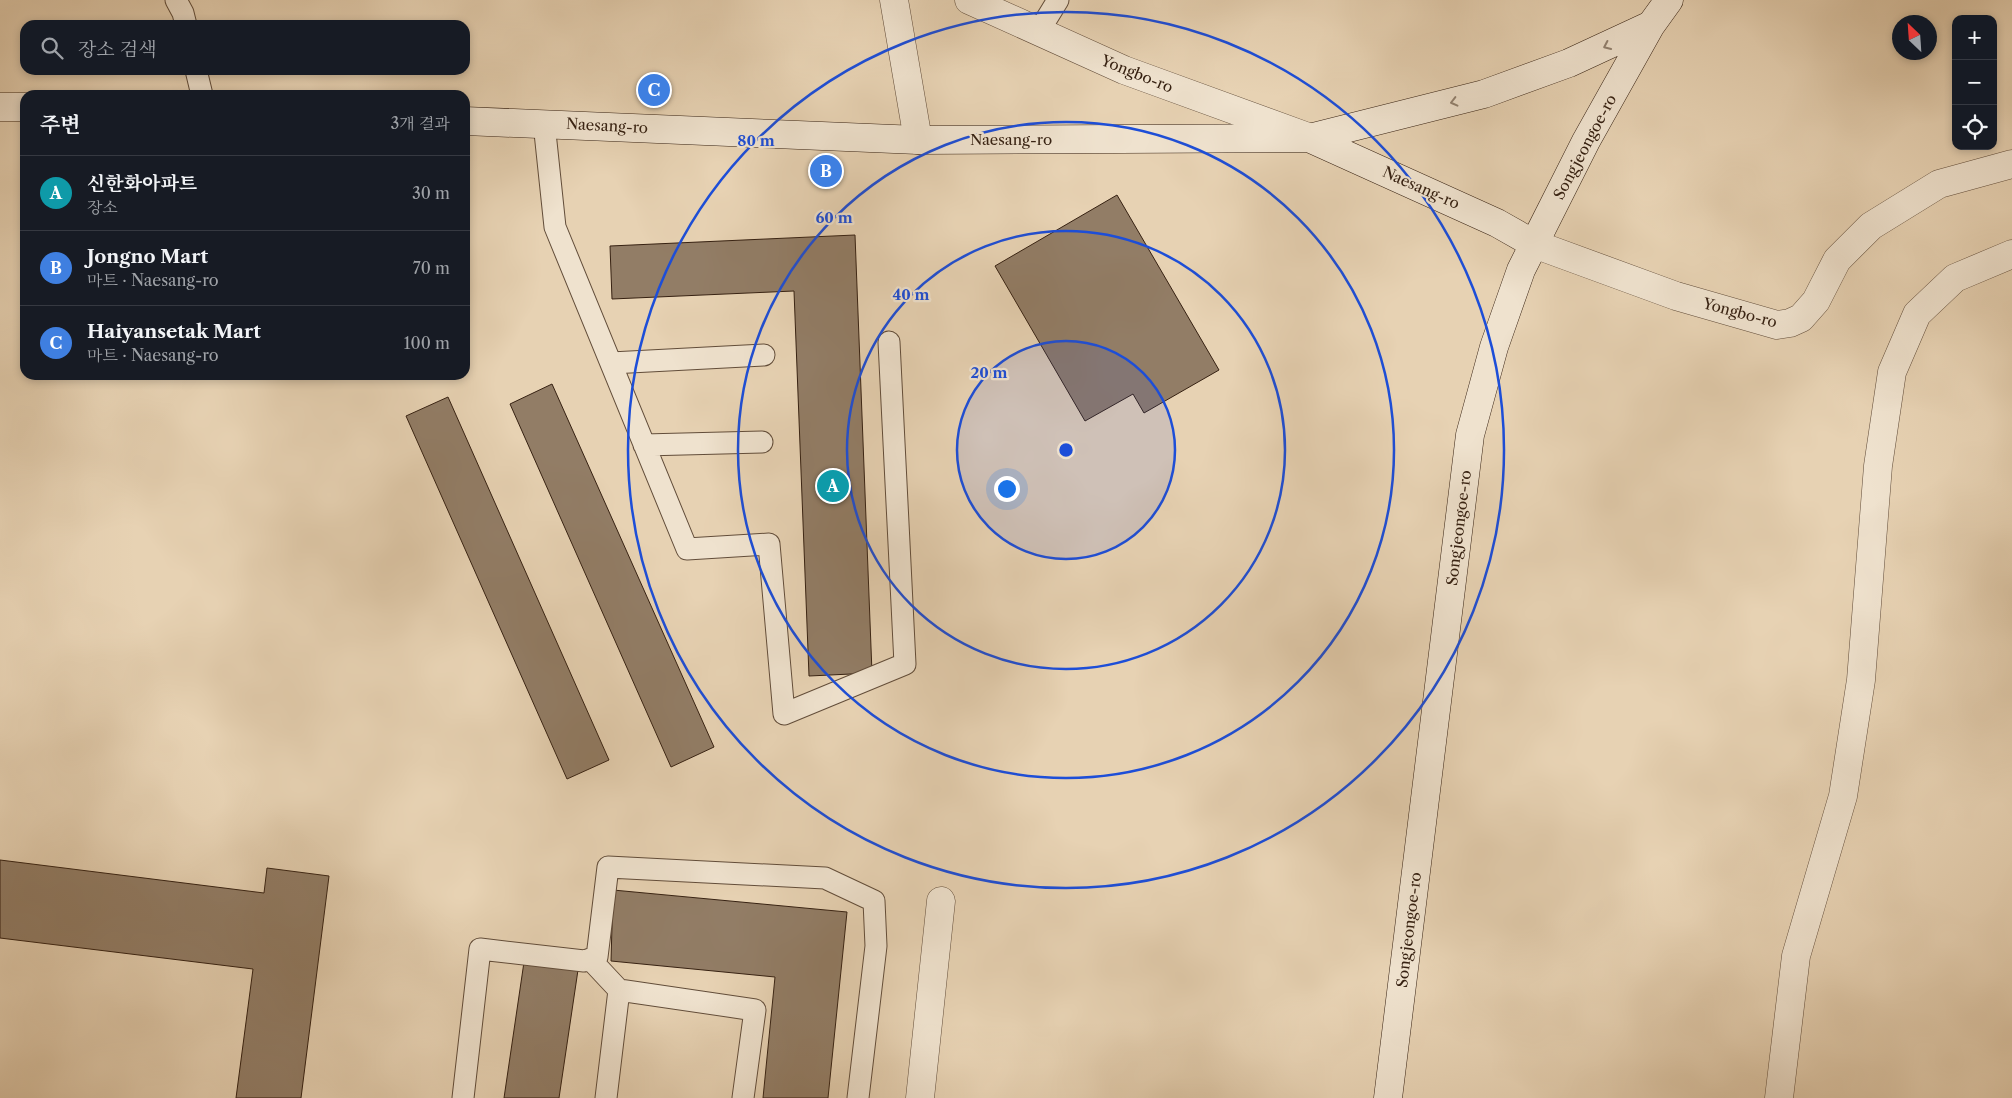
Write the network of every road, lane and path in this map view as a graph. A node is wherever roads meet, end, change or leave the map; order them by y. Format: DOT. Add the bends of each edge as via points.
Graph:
graph roads {
  1 [pos="176,0"];
  2 [pos="894,0"];
  3 [pos="969,0"];
  4 [pos="1058,0"];
  5 [pos="1669,0"];
  6 [pos="185,20"];
  7 [pos="1651,25"];
  8 [pos="1039,31"];
  9 [pos="197,75"];
  10 [pos="201,90"];
  11 [pos="0,107"];
  12 [pos="20,108"];
  13 [pos="470,121"];
  14 [pos="544,123"];
  15 [pos="1309,138"];
  16 [pos="918,140"];
  17 [pos="2012,164"];
  18 [pos="1534,244"];
  19 [pos="2012,254"];
  20 [pos="889,342"];
  21 [pos="764,355"];
  22 [pos="611,362"];
  23 [pos="762,442"];
  24 [pos="644,445"];
  25 [pos="941,901"];
  26 [pos="590,959"];
  27 [pos="619,990"];
  28 [pos="463,1098"];
  29 [pos="606,1098"];
  30 [pos="743,1098"];
  31 [pos="858,1098"];
  32 [pos="920,1098"];
  33 [pos="1388,1098"];
  34 [pos="1779,1098"];
  1 -- 6 [label="lane"];
  2 -- 16 [label="street"];
  3 -- 8 [label="street, Yongbo-ro"];
  4 -- 8 [label="lane"];
  5 -- 7 [label="street, Songjeongoe-ro"];
  7 -- 15 [label="street, one-way" via="1569,63 1484,94"];
  7 -- 18 [label="street, Songjeongoe-ro"];
  8 -- 15 [label="street, Yongbo-ro" via="1124,70"];
  9 -- 10 [label="lane"];
  11 -- 12 [label="street"];
  13 -- 14 [label="street, Naesang-ro"];
  14 -- 16 [label="street, Naesang-ro"];
  14 -- 22 [label="lane" via="555,227"];
  15 -- 16 [label="street, Naesang-ro"];
  15 -- 18 [label="street, Naesang-ro" via="1497,223"];
  17 -- 18 [label="street, Yongbo-ro" via="1939,184 1871,226 1837,260 1816,301 1801,318 1790,323 1777,325 1676,296"];
  18 -- 33 [label="street, Songjeongoe-ro" via="1521,270 1494,348 1470,435"];
  19 -- 34 [label="street" via="1955,278 1917,314 1892,372 1878,466 1861,680 1843,796 1796,956"];
  20 -- 24 [label="lane" via="905,664 784,714 769,544 687,549"];
  21 -- 22 [label="lane"];
  22 -- 24 [label="lane"];
  23 -- 24 [label="lane"];
  25 -- 32 [label="street"];
  26 -- 27 [label="lane"];
  26 -- 28 [label="lane" via="584,961 480,949"];
  26 -- 31 [label="lane" via="597,957 608,867 825,878 874,901 876,946"];
  27 -- 29 [label="lane"];
  27 -- 30 [label="lane" via="755,1010"];
}
